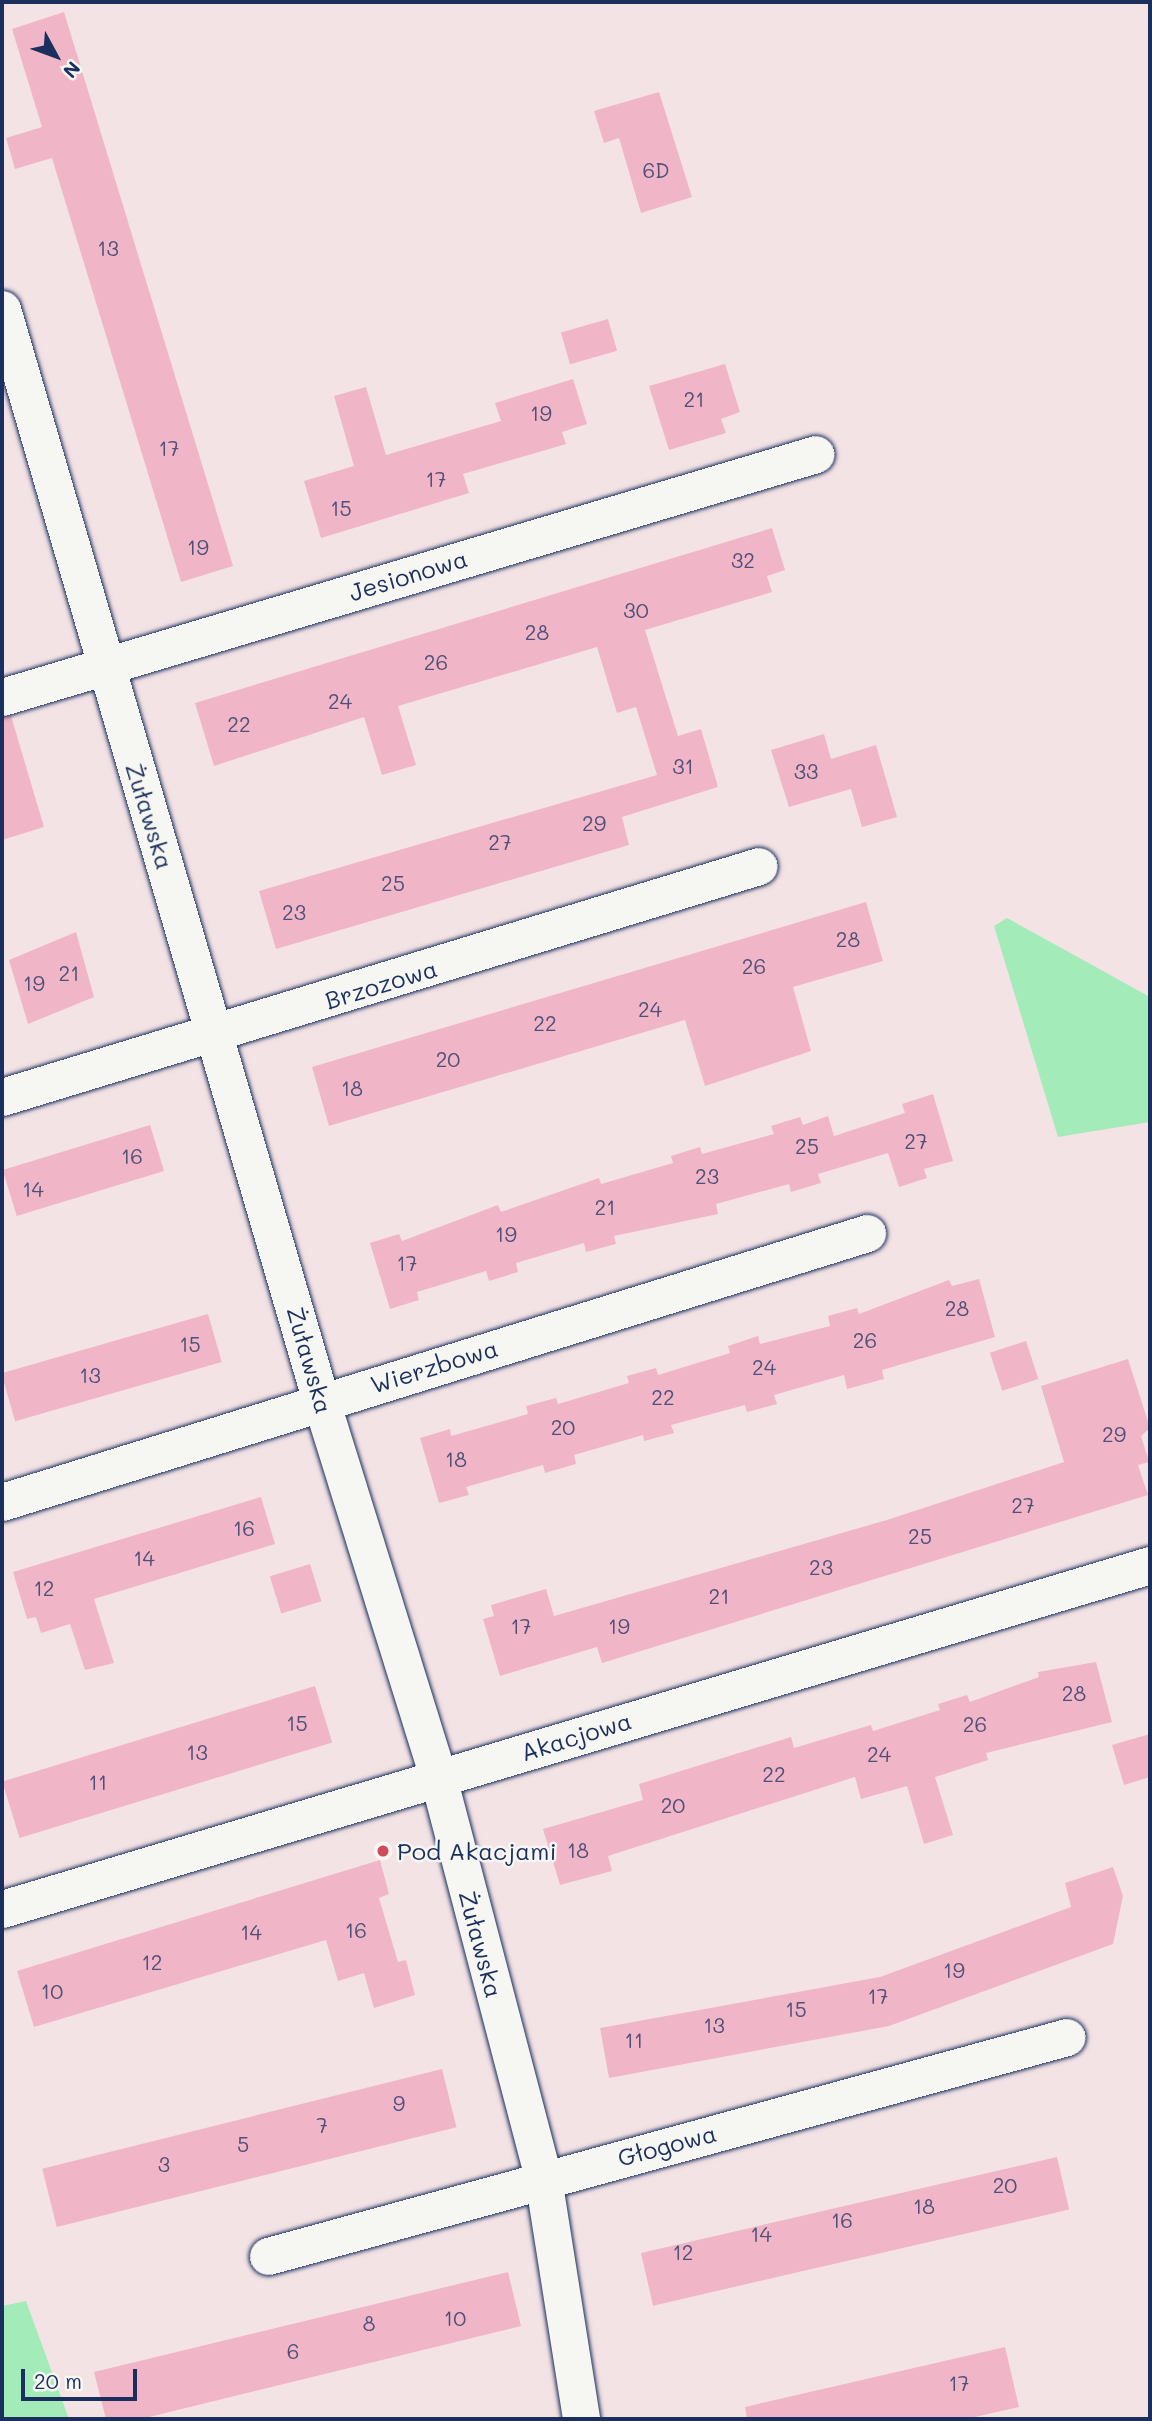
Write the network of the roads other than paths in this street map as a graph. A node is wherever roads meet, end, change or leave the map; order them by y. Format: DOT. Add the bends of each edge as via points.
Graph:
graph roads {
  1 [pos="4,328"];
  2 [pos="816,454"];
  3 [pos="103,666"];
  4 [pos="2,697"];
  5 [pos="759,866"];
  6 [pos="218,1035"];
  7 [pos="2,1097"];
  8 [pos="867,1233"];
  9 [pos="321,1401"];
  10 [pos="2,1502"];
  11 [pos="1150,1565"];
  12 [pos="438,1777"];
  13 [pos="2,1909"];
  14 [pos="1067,2037"];
  15 [pos="543,2178"];
  16 [pos="268,2256"];
  17 [pos="581,2419"];
  1 -- 3 [label="street, Żuławska"];
  2 -- 3 [label="street, Jesionowa"];
  3 -- 4 [label="street, Jesionowa"];
  3 -- 6 [label="street, Żuławska"];
  5 -- 6 [label="street, Brzozowa"];
  6 -- 7 [label="street, Brzozowa"];
  6 -- 9 [label="street, Żuławska"];
  8 -- 9 [label="street, Wierzbowa"];
  9 -- 10 [label="street, Wierzbowa"];
  9 -- 12 [label="street, Żuławska"];
  11 -- 12 [label="street, Akacjowa"];
  12 -- 13 [label="street, Akacjowa"];
  12 -- 15 [label="street, Żuławska"];
  14 -- 15 [label="street, Głogowa"];
  15 -- 16 [label="street, Głogowa"];
  15 -- 17 [label="street, Żuławska"];
}
